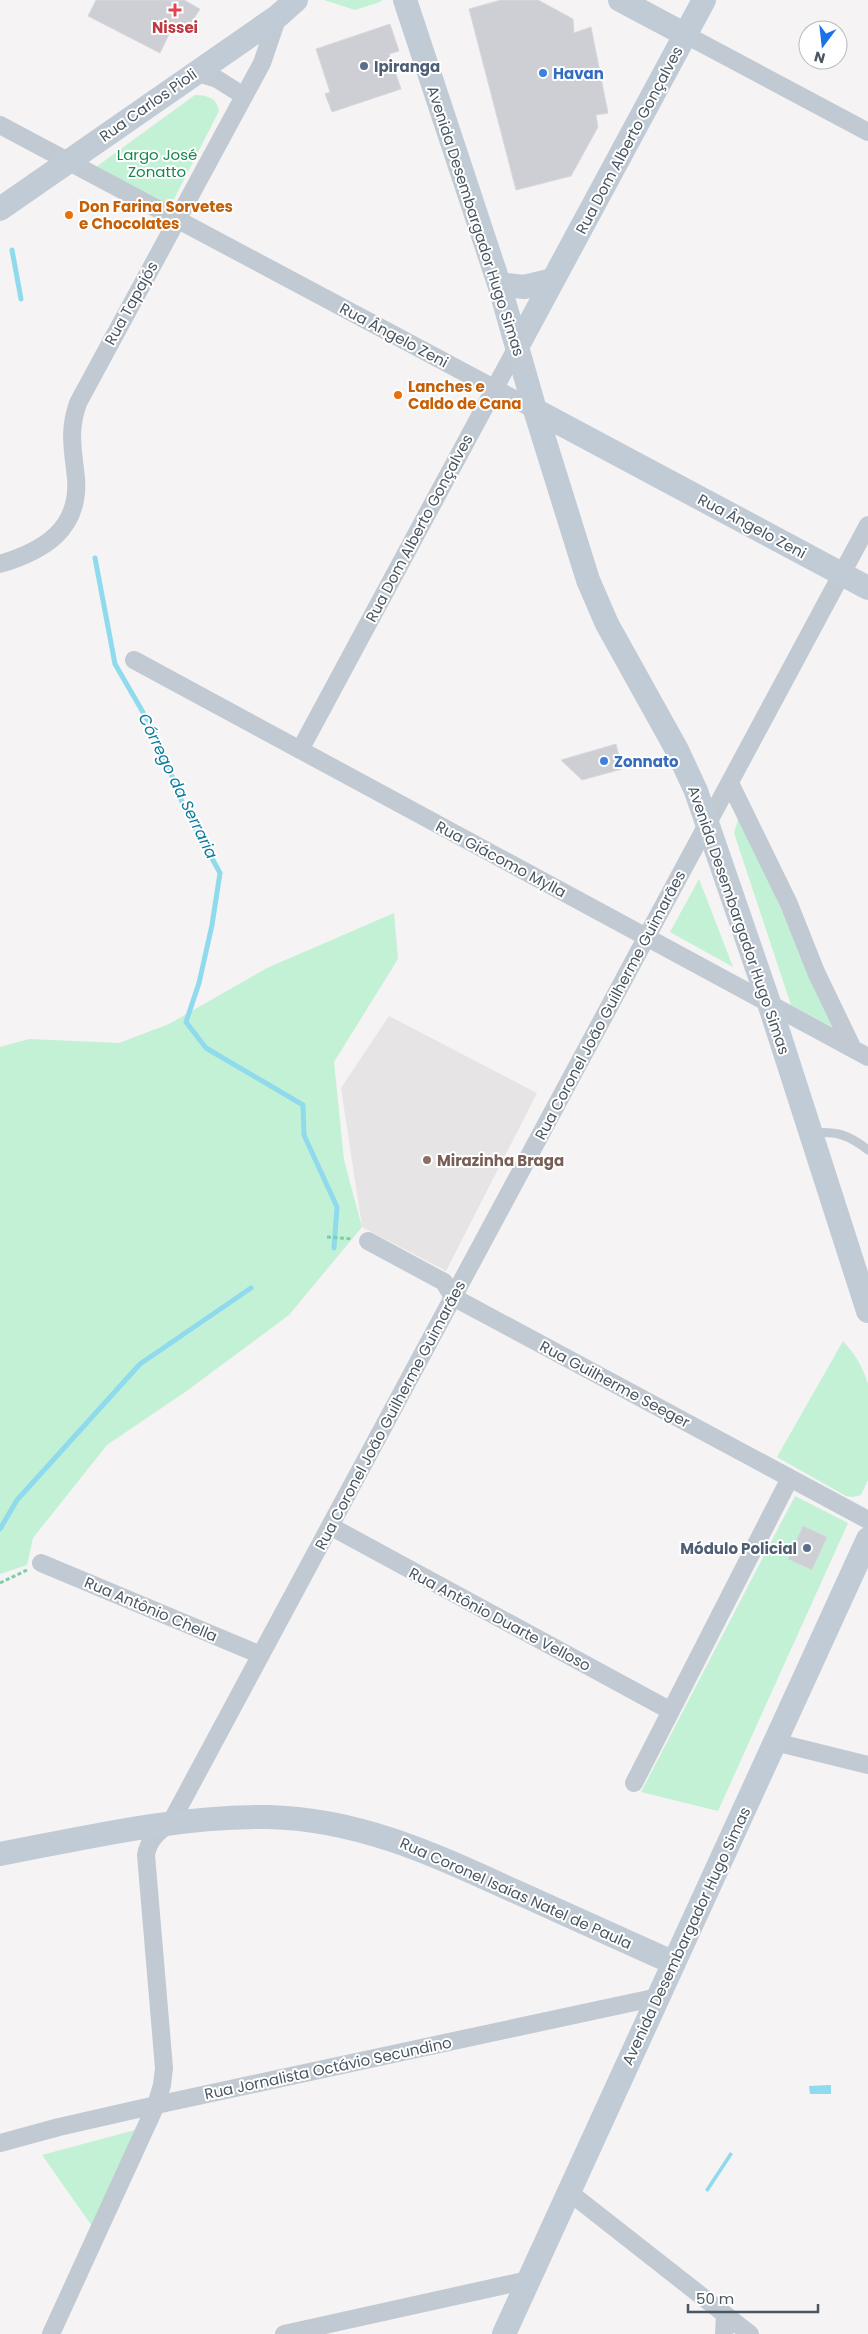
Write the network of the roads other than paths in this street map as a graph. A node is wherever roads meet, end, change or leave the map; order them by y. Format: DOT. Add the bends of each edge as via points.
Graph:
graph roads {
  1 [pos="296,0"];
  2 [pos="405,0"];
  3 [pos="620,0"];
  4 [pos="704,0"];
  5 [pos="282,8"];
  6 [pos="686,35"];
  7 [pos="195,72"];
  8 [pos="244,96"];
  9 [pos="0,125"];
  10 [pos="868,132"];
  11 [pos="68,162"];
  12 [pos="0,210"];
  13 [pos="177,219"];
  14 [pos="553,280"];
  15 [pos="499,284"];
  16 [pos="517,347"];
  17 [pos="494,389"];
  18 [pos="535,410"];
  19 [pos="868,526"];
  20 [pos="0,564"];
  21 [pos="842,574"];
  22 [pos="868,588"];
  23 [pos="134,660"];
  24 [pos="300,750"];
  25 [pos="730,783"];
  26 [pos="708,823"];
  27 [pos="646,937"];
  28 [pos="769,1003"];
  29 [pos="861,1053"];
  30 [pos="810,1134"];
  31 [pos="868,1150"];
  32 [pos="368,1240"];
  33 [pos="454,1297"];
  34 [pos="868,1312"];
  35 [pos="790,1478"];
  36 [pos="868,1520"];
  37 [pos="330,1526"];
  38 [pos="868,1539"];
  39 [pos="41,1564"];
  40 [pos="261,1655"];
  41 [pos="671,1711"];
  42 [pos="775,1742"];
  43 [pos="868,1765"];
  44 [pos="634,1783"];
  45 [pos="172,1822"];
  46 [pos="0,1854"];
  47 [pos="674,1963"];
  48 [pos="658,1997"];
  49 [pos="156,2105"];
  50 [pos="0,2143"];
  51 [pos="569,2192"];
  52 [pos="528,2280"];
  53 [pos="726,2315"];
  54 [pos="51,2334"];
  55 [pos="284,2334"];
  56 [pos="504,2334"];
  57 [pos="724,2334"];
  58 [pos="750,2334"];
  1 -- 5 [label="main road, Rua Carlos Pioli"];
  2 -- 15 [label="main road, Avenida Desembargador Hugo Simas"];
  3 -- 6 [label="main road"];
  4 -- 6 [label="main road, Rua Dom Alberto Gonçalves"];
  5 -- 7 [label="main road, Rua Carlos Pioli"];
  5 -- 8 [label="street, Rua Tapajós" via="262,63"];
  6 -- 10 [label="street"];
  6 -- 14 [label="main road, Rua Dom Alberto Gonçalves"];
  7 -- 8 [label="street" via="217,79"];
  7 -- 11 [label="main road, Rua Carlos Pioli"];
  8 -- 13 [label="street, Rua Tapajós"];
  9 -- 11 [label="street, Rua Ângelo Zeni"];
  11 -- 12 [label="main road, Rua Carlos Pioli"];
  11 -- 13 [label="street, Rua Ângelo Zeni"];
  13 -- 17 [label="street, Rua Ângelo Zeni"];
  13 -- 20 [label="street, Rua Tapajós" via="78,403 70,440 75,495 66,524 37,551"];
  14 -- 15 [label="main road" via="524,287"];
  14 -- 16 [label="main road, Rua Dom Alberto Gonçalves"];
  15 -- 16 [label="main road, Avenida Desembargador Hugo Simas"];
  16 -- 17 [label="street, Rua Dom Alberto Gonçalves"];
  16 -- 18 [label="main road, Avenida Desembargador Hugo Simas"];
  17 -- 18 [label="street, Rua Ângelo Zeni"];
  17 -- 24 [label="street, Rua Dom Alberto Gonçalves"];
  18 -- 21 [label="main road, Rua Ângelo Zeni"];
  18 -- 26 [label="main road, Avenida Desembargador Hugo Simas" via="598,605 677,750"];
  19 -- 21 [label="street, Rua Coronel João Guilherme Guimarães"];
  21 -- 22 [label="main road, Rua Ângelo Zeni"];
  21 -- 25 [label="street, Rua Coronel João Guilherme Guimarães"];
  23 -- 24 [label="street, Rua Giácomo Mylla"];
  24 -- 27 [label="street, Rua Giácomo Mylla"];
  25 -- 26 [label="street, Rua Coronel João Guilherme Guimarães"];
  25 -- 29 [label="street" via="789,904 816,972"];
  26 -- 27 [label="street, Rua Coronel João Guilherme Guimarães"];
  26 -- 28 [label="main road, Avenida Desembargador Hugo Simas"];
  27 -- 28 [label="street, Rua Giácomo Mylla"];
  27 -- 33 [label="street, Rua Coronel João Guilherme Guimarães"];
  28 -- 29 [label="street, Rua Giácomo Mylla"];
  28 -- 30 [label="main road, Avenida Desembargador Hugo Simas"];
  30 -- 31 [label="lane" via="834,1132"];
  30 -- 34 [label="main road, Avenida Desembargador Hugo Simas"];
  32 -- 33 [label="street, Rua Guilherme Seeger" via="444,1282"];
  33 -- 35 [label="street, Rua Guilherme Seeger"];
  33 -- 37 [label="street, Rua Coronel João Guilherme Guimarães"];
  35 -- 36 [label="street, Rua Guilherme Seeger"];
  35 -- 41 [label="street"];
  37 -- 40 [label="street, Rua Coronel João Guilherme Guimarães"];
  37 -- 41 [label="street, Rua Antônio Duarte Velloso"];
  38 -- 42 [label="main road, Avenida Desembargador Hugo Simas"];
  39 -- 40 [label="street, Rua Antônio Chella"];
  40 -- 45 [label="street, Rua Coronel João Guilherme Guimarães"];
  41 -- 44 [label="street"];
  42 -- 43 [label="street"];
  42 -- 47 [label="main road, Avenida Desembargador Hugo Simas"];
  45 -- 46 [label="main road, Rua Coronel Isaías Natel de Paula"];
  45 -- 47 [label="main road, Rua Coronel Isaías Natel de Paula" via="269,1818 308,1821 366,1832 431,1853"];
  45 -- 49 [label="street, Rua Coronel João Guilherme Guimarães" via="152,1838 146,1855 164,2061"];
  47 -- 48 [label="main road, Avenida Desembargador Hugo Simas"];
  48 -- 49 [label="street, Rua Jornalista Octávio Secundino"];
  48 -- 51 [label="main road, Avenida Desembargador Hugo Simas"];
  49 -- 50 [label="street, Rua Jornalista Octávio Secundino"];
  49 -- 54 [label="street, Rua Coronel João Guilherme Guimarães"];
  51 -- 52 [label="main road, Avenida Desembargador Hugo Simas"];
  51 -- 53 [label="street"];
  52 -- 55 [label="street"];
  52 -- 56 [label="main road, Avenida Desembargador Hugo Simas"];
  53 -- 57 [label="street"];
  53 -- 58 [label="street"];
}
